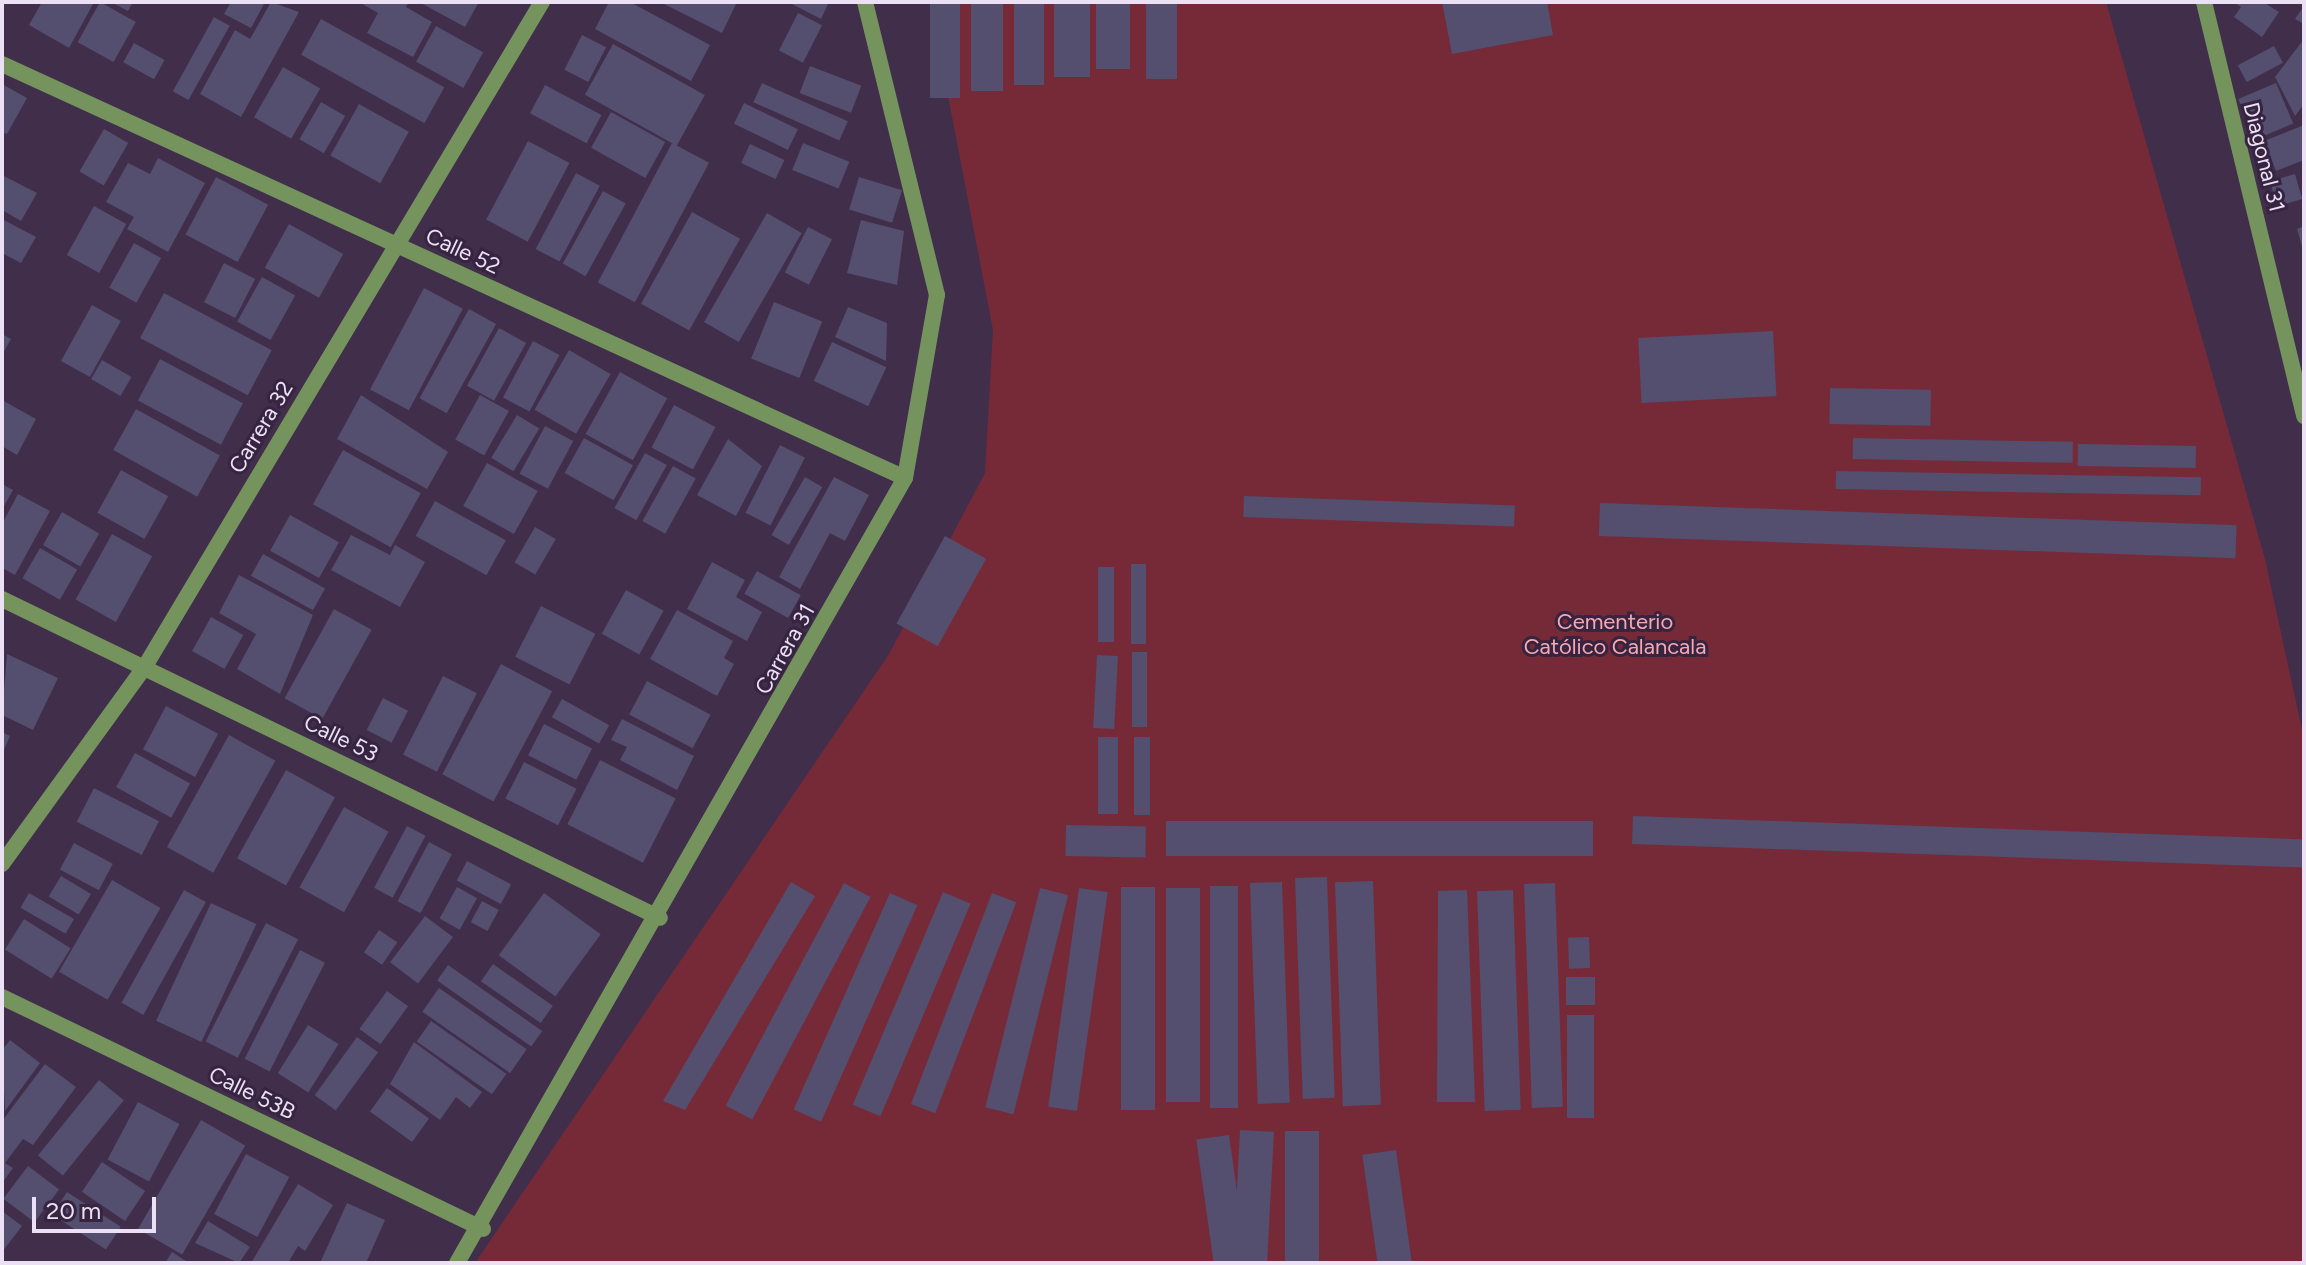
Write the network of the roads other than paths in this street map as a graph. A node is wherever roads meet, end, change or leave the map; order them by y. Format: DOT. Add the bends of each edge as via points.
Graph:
graph roads {
  1 [pos="542,2"];
  2 [pos="865,2"];
  3 [pos="2204,2"];
  4 [pos="2,64"];
  5 [pos="395,244"];
  6 [pos="2304,416"];
  7 [pos="905,478"];
  8 [pos="2,599"];
  9 [pos="144,668"];
  10 [pos="2,864"];
  11 [pos="660,918"];
  12 [pos="2,997"];
  13 [pos="483,1229"];
  14 [pos="457,1263"];
  1 -- 5 [label="street, Carrera 32"];
  2 -- 7 [label="street, Carrera 31" via="937,295"];
  3 -- 6 [label="street, Diagonal 31"];
  4 -- 5 [label="street, Calle 52"];
  5 -- 7 [label="street, Calle 52"];
  5 -- 9 [label="street, Carrera 32"];
  7 -- 11 [label="street, Carrera 31"];
  8 -- 9 [label="street, Calle 53"];
  9 -- 10 [label="street, Carrera 32"];
  9 -- 11 [label="street, Calle 53"];
  11 -- 13 [label="street, Carrera 31"];
  12 -- 13 [label="street, Calle 53B"];
  13 -- 14 [label="street, Carrera 31"];
}
